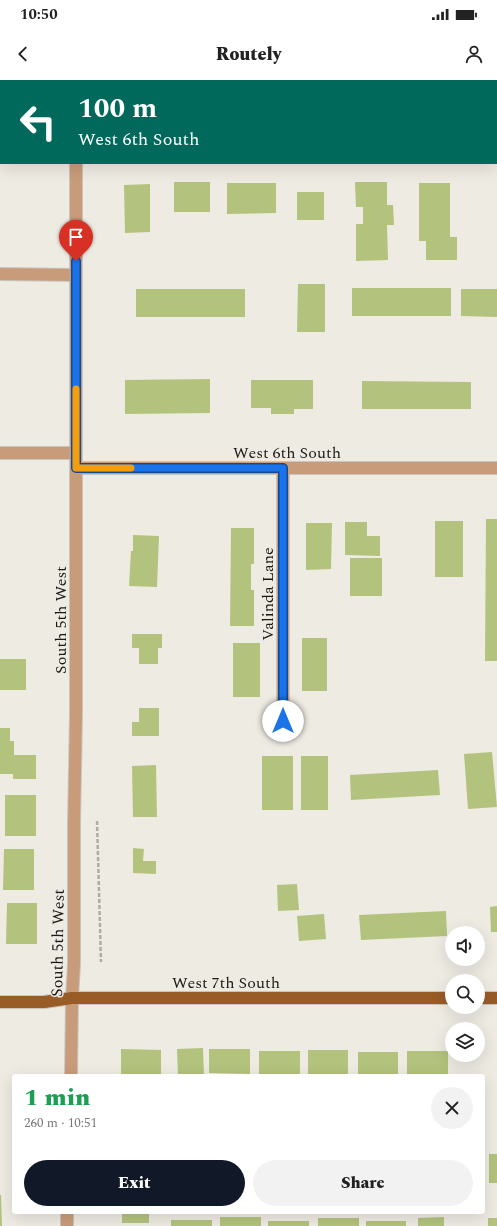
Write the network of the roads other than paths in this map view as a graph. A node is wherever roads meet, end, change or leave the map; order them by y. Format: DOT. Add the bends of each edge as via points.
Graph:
graph roads {
  1 [pos="76,164"];
  2 [pos="0,274"];
  3 [pos="76,275"];
  4 [pos="0,453"];
  5 [pos="76,453"];
  6 [pos="76,468"];
  7 [pos="283,468"];
  8 [pos="497,468"];
  9 [pos="283,721"];
  10 [pos="72,998"];
  11 [pos="445,998"];
  12 [pos="485,998"];
  13 [pos="497,998"];
  14 [pos="0,1002"];
  15 [pos="71,1074"];
  16 [pos="67,1214"];
  17 [pos="67,1226"];
  1 -- 3 [label="street, South 5th West"];
  2 -- 3 [label="street"];
  3 -- 5 [label="street, South 5th West"];
  4 -- 5 [label="street"];
  5 -- 6 [label="street, South 5th West"];
  6 -- 7 [label="street, West 6th South"];
  6 -- 10 [label="street, South 5th West"];
  7 -- 8 [label="street, West 6th South"];
  7 -- 9 [label="street, Valinda Lane"];
  10 -- 11 [label="main road, West 7th South"];
  10 -- 14 [label="main road, West 7th South" via="44,1002"];
  10 -- 15 [label="street, South 5th West"];
  12 -- 13 [label="main road"];
  16 -- 17 [label="street"];
}
